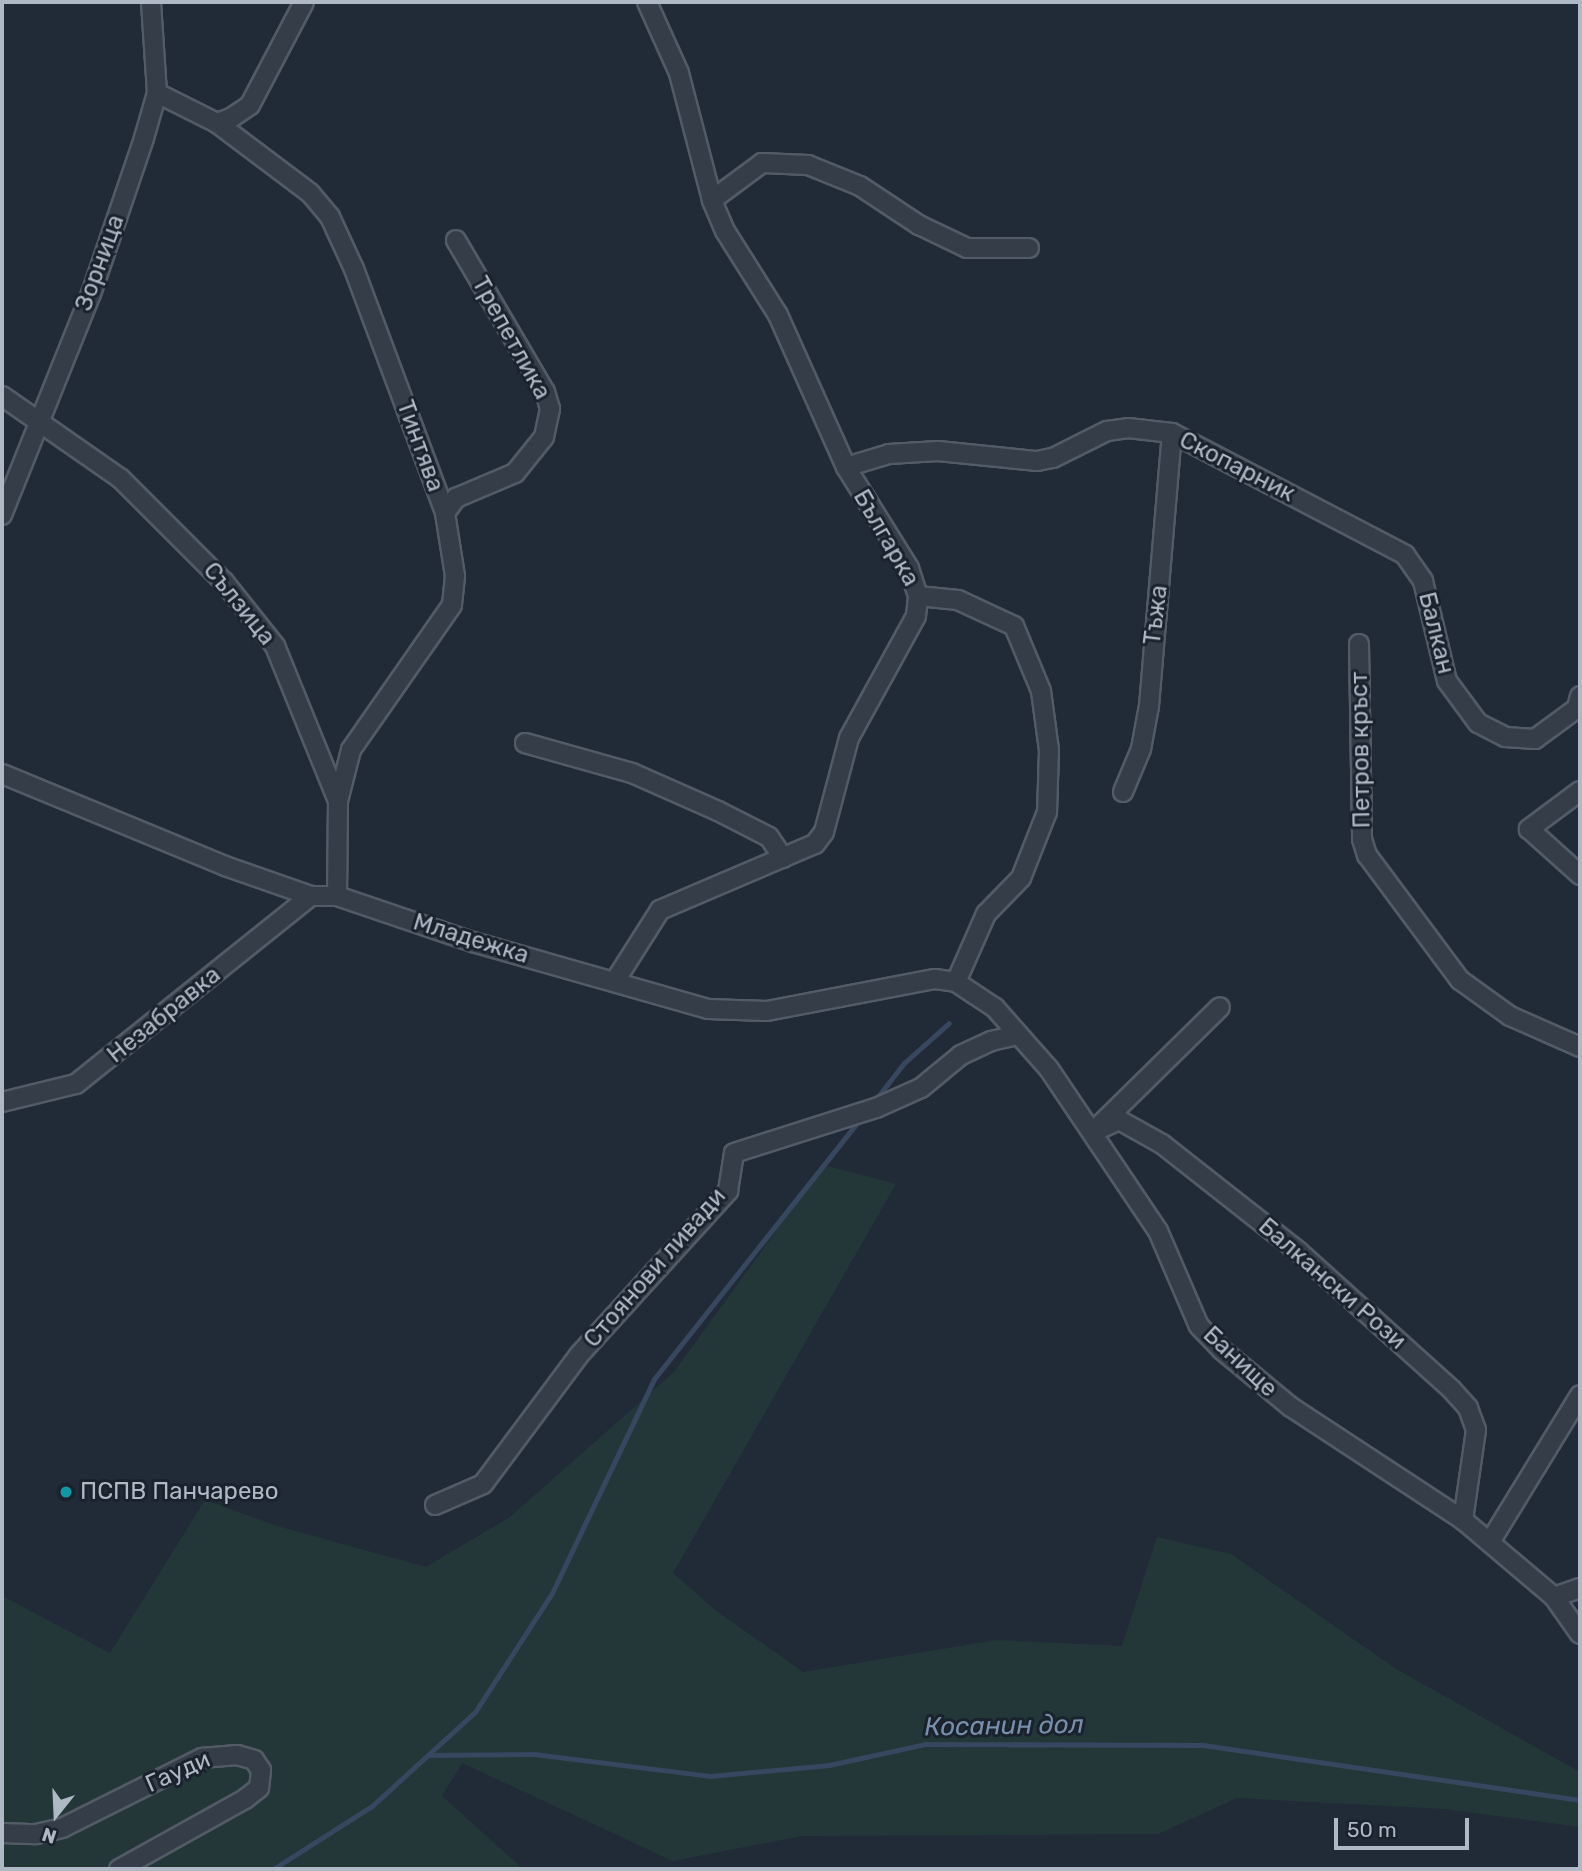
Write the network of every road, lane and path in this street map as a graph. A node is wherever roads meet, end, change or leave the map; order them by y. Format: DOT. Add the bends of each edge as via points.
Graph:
graph roads {
  1 [pos="151,2"];
  2 [pos="304,2"];
  3 [pos="646,2"];
  4 [pos="157,93"];
  5 [pos="217,123"];
  6 [pos="712,200"];
  7 [pos="456,240"];
  8 [pos="1029,248"];
  9 [pos="2,396"];
  10 [pos="36,420"];
  11 [pos="1172,433"];
  12 [pos="846,467"];
  13 [pos="444,513"];
  14 [pos="2,515"];
  15 [pos="1420,575"];
  16 [pos="918,596"];
  17 [pos="1359,644"];
  18 [pos="1580,696"];
  19 [pos="525,743"];
  20 [pos="2,774"];
  21 [pos="1123,792"];
  22 [pos="1580,792"];
  23 [pos="338,801"];
  24 [pos="783,858"];
  25 [pos="1580,875"];
  26 [pos="311,896"];
  27 [pos="337,896"];
  28 [pos="615,981"];
  29 [pos="956,982"];
  30 [pos="1220,1007"];
  31 [pos="1018,1035"];
  32 [pos="1580,1047"];
  33 [pos="2,1102"];
  34 [pos="1093,1132"];
  35 [pos="1580,1395"];
  36 [pos="435,1505"];
  37 [pos="1463,1520"];
  38 [pos="1490,1542"];
  39 [pos="1580,1588"];
  40 [pos="1554,1597"];
  41 [pos="1580,1634"];
  42 [pos="2,1833"];
  43 [pos="119,1869"];
  1 -- 4 [label="street, Зорница"];
  2 -- 5 [label="street" via="250,105"];
  3 -- 6 [label="street, Българка" via="679,73"];
  4 -- 5 [label="street, Тинтява"];
  4 -- 10 [label="street, Зорница" via="91,294"];
  5 -- 13 [label="street, Тинтява" via="310,193 330,217 354,269"];
  6 -- 8 [label="street" via="762,163 808,165 860,186 919,225 967,248"];
  6 -- 12 [label="street, Българка" via="733,247 778,315"];
  7 -- 13 [label="street, Трепетлика" via="545,392 550,410 544,437 515,473 456,498"];
  9 -- 10 [label="street, Сълзица"];
  10 -- 14 [label="street, Зорница"];
  10 -- 23 [label="street, Сълзица" via="121,479 224,582 275,646"];
  11 -- 12 [label="street, Скопарник" via="1137,428 1107,431 1054,458 1037,461 938,451 889,454"];
  11 -- 15 [label="street, Скопарник" via="1405,555"];
  11 -- 21 [label="street, Тъжа" via="1149,706 1141,749"];
  12 -- 16 [label="street, Българка" via="909,568"];
  13 -- 23 [label="street, Тинтява" via="455,576 452,606 351,750"];
  15 -- 18 [label="street, Балкан" via="1447,681 1478,723 1505,737 1535,739 1577,708"];
  16 -- 24 [label="street, Българка" via="916,616 849,738 824,832 814,844"];
  16 -- 29 [label="street" via="958,600 1014,625 1041,691 1049,750 1047,812 1021,878 986,914"];
  17 -- 32 [label="street, Петров кръст" via="1362,839 1367,855 1460,980 1510,1016"];
  19 -- 24 [label="street" via="632,773 718,811 769,836"];
  20 -- 26 [label="street, Младежка" via="225,866"];
  22 -- 25 [label="street" via="1529,829"];
  23 -- 27 [label="street, Сълзица"];
  24 -- 28 [label="street, Българка" via="660,910"];
  26 -- 27 [label="street, Младежка"];
  26 -- 33 [label="street, Незабравка" via="76,1084"];
  27 -- 28 [label="street, Младежка" via="473,942"];
  28 -- 29 [label="street, Младежка" via="664,999 737,1013 935,979"];
  29 -- 31 [label="street, Банище" via="995,1008"];
  30 -- 34 [label="street"];
  31 -- 34 [label="street, Банище" via="1049,1069"];
  31 -- 36 [label="street, Стоянови ливади" via="961,1055 921,1088 876,1108 734,1153 728,1191 579,1356 483,1484"];
  34 -- 37 [label="street, Банище" via="1158,1231 1199,1326 1291,1407"];
  34 -- 37 [label="street, Балкански Рози" via="1119,1120 1162,1144 1299,1252 1452,1390 1468,1408 1476,1430"];
  35 -- 38 [label="street"];
  37 -- 38 [label="street, Банище"];
  38 -- 40 [label="street, Банище"];
  39 -- 40 [label="street"];
  40 -- 41 [label="street, Банище"];
  42 -- 43 [label="street, Гауди" via="36,1834 62,1828 202,1758 237,1755 254,1760 261,1770 259,1788"];
}
